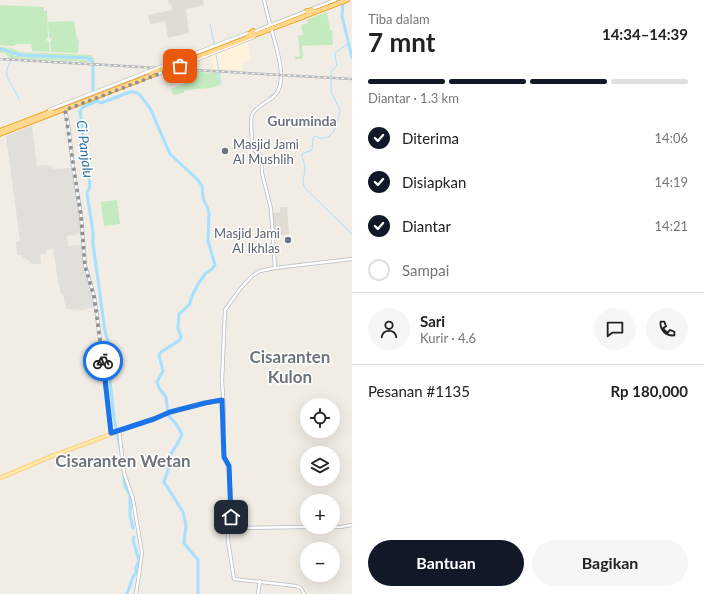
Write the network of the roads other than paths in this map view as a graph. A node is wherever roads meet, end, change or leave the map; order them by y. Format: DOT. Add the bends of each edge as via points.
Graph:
graph roads {
  1 [pos="264,0"];
  2 [pos="335,0"];
  3 [pos="351,0"];
  4 [pos="342,2"];
  5 [pos="313,10"];
  6 [pos="307,11"];
  7 [pos="270,25"];
  8 [pos="253,31"];
  9 [pos="272,31"];
  10 [pos="248,35"];
  11 [pos="193,59"];
  12 [pos="198,59"];
  13 [pos="175,65"];
  14 [pos="153,73"];
  15 [pos="97,94"];
  16 [pos="92,97"];
  17 [pos="65,110"];
  18 [pos="49,116"];
  19 [pos="11,128"];
  20 [pos="2,130"];
  21 [pos="0,135"];
  22 [pos="352,259"];
  23 [pos="275,268"];
  24 [pos="222,400"];
  25 [pos="118,431"];
  26 [pos="111,433"];
  27 [pos="0,478"];
  28 [pos="352,525"];
  29 [pos="300,527"];
  30 [pos="340,527"];
  31 [pos="228,528"];
  32 [pos="260,581"];
  33 [pos="136,594"];
  34 [pos="258,594"];
  35 [pos="304,594"];
  1 -- 7 [label="main road"];
  2 -- 6 [label="main road"];
  3 -- 4 [label="main road"];
  4 -- 5 [label="highway"];
  4 -- 9 [label="main road"];
  4 -- 11 [label="highway"];
  5 -- 6 [label="highway"];
  5 -- 10 [label="highway"];
  6 -- 7 [label="main road"];
  7 -- 8 [label="main road"];
  8 -- 10 [label="highway"];
  8 -- 13 [label="main road"];
  9 -- 12 [label="main road"];
  9 -- 23 [label="main road" via="279,60 280,85 276,94 255,111 252,117 253,149 262,159 262,173 270,206"];
  10 -- 13 [label="highway"];
  11 -- 12 [label="highway"];
  11 -- 13 [label="highway"];
  12 -- 13 [label="main road"];
  13 -- 14 [label="highway, bridge"];
  13 -- 14 [label="main road, bridge"];
  14 -- 15 [label="highway"];
  14 -- 15 [label="main road"];
  15 -- 16 [label="highway"];
  16 -- 17 [label="main road"];
  16 -- 18 [label="highway"];
  16 -- 19 [label="highway" via="33,117"];
  17 -- 18 [label="main road"];
  17 -- 26 [label="main road" via="81,216 85,266 97,316"];
  18 -- 19 [label="highway"];
  19 -- 20 [label="highway"];
  19 -- 21 [label="main road"];
  20 -- 21 [label="highway"];
  22 -- 23 [label="main road"];
  23 -- 24 [label="main road" via="260,271 252,276 225,310"];
  24 -- 25 [label="main road" via="169,412"];
  24 -- 31 [label="main road" via="224,457 229,466 232,507"];
  25 -- 26 [label="main road"];
  25 -- 33 [label="main road" via="124,473 133,500 142,553"];
  26 -- 27 [label="main road"];
  28 -- 30 [label="main road"];
  29 -- 31 [label="main road"];
  31 -- 32 [label="main road" via="234,579"];
  32 -- 34 [label="main road"];
  32 -- 35 [label="main road" via="299,586"];
}
